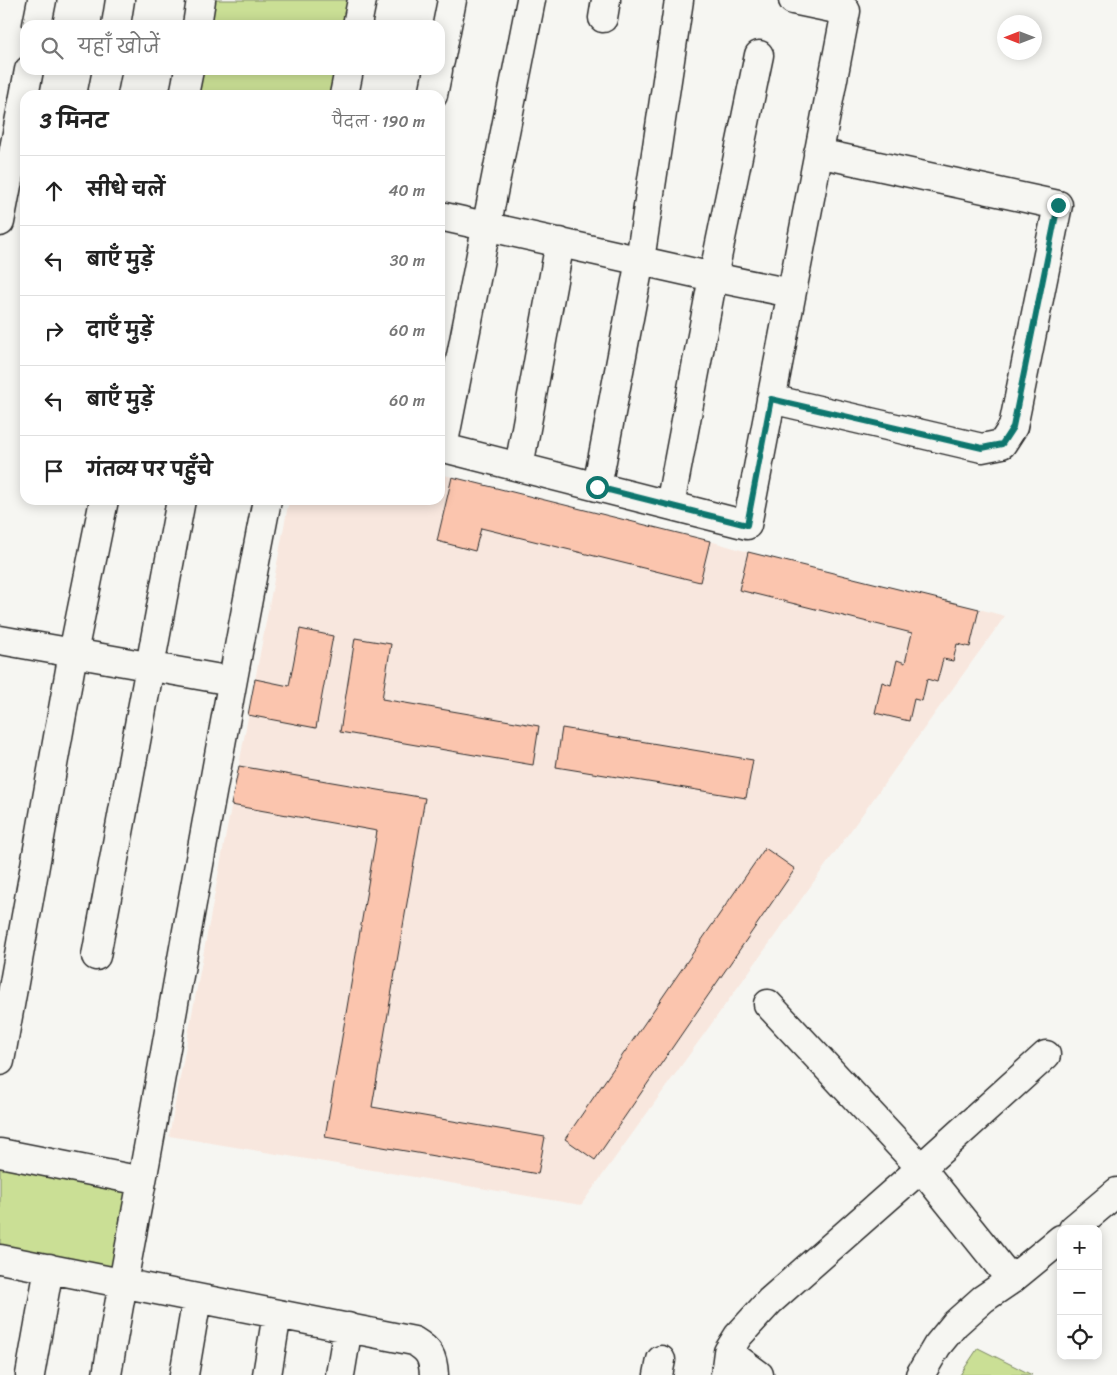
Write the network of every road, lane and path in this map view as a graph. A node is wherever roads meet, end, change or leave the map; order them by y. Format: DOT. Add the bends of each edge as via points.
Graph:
graph roads {
  1 [pos="42,0"];
  2 [pos="120,0"];
  3 [pos="201,0"];
  4 [pos="362,0"];
  5 [pos="452,0"];
  6 [pos="531,0"];
  7 [pos="679,0"];
  8 [pos="793,0"];
  9 [pos="38,20"];
  10 [pos="117,20"];
  11 [pos="198,20"];
  12 [pos="358,20"];
  13 [pos="445,36"];
  14 [pos="759,55"];
  15 [pos="28,75"];
  16 [pos="106,75"];
  17 [pos="188,75"];
  18 [pos="348,75"];
  19 [pos="437,75"];
  20 [pos="24,90"];
  21 [pos="103,90"];
  22 [pos="185,90"];
  23 [pos="345,90"];
  24 [pos="434,90"];
  25 [pos="20,103"];
  26 [pos="15,122"];
  27 [pos="818,153"];
  28 [pos="445,217"];
  29 [pos="0,222"];
  30 [pos="486,226"];
  31 [pos="560,242"];
  32 [pos="640,260"];
  33 [pos="713,277"];
  34 [pos="791,293"];
  35 [pos="771,399"];
  36 [pos="445,427"];
  37 [pos="445,448"];
  38 [pos="519,467"];
  39 [pos="597,487"];
  40 [pos="103,505"];
  41 [pos="180,505"];
  42 [pos="266,505"];
  43 [pos="670,505"];
  44 [pos="0,640"];
  45 [pos="73,653"];
  46 [pos="150,667"];
  47 [pos="232,681"];
  48 [pos="96,956"];
  49 [pos="768,1004"];
  50 [pos="1046,1055"];
  51 [pos="0,1061"];
  52 [pos="0,1153"];
  53 [pos="921,1168"];
  54 [pos="142,1181"];
  55 [pos="1117,1192"];
  56 [pos="1078,1225"];
  57 [pos="1057,1241"];
  58 [pos="0,1259"];
  59 [pos="49,1268"];
  60 [pos="1011,1280"];
  61 [pos="122,1283"];
  62 [pos="197,1298"];
  63 [pos="277,1314"];
  64 [pos="348,1328"];
  65 [pos="727,1363"];
  66 [pos="30,1375"];
  67 [pos="107,1375"];
  68 [pos="184,1375"];
  69 [pos="267,1375"];
  70 [pos="340,1375"];
  71 [pos="434,1375"];
  72 [pos="759,1375"];
  73 [pos="920,1375"];
  1 -- 9 [label="street"];
  2 -- 10 [label="street"];
  3 -- 11 [label="street"];
  4 -- 12 [label="street"];
  5 -- 13 [label="street"];
  6 -- 30 [label="street"];
  7 -- 32 [label="street"];
  8 -- 27 [label="street" via="846,11"];
  14 -- 33 [label="street"];
  15 -- 20 [label="street"];
  16 -- 21 [label="street"];
  17 -- 22 [label="street"];
  18 -- 23 [label="street"];
  19 -- 24 [label="street"];
  25 -- 26 [label="street"];
  26 -- 29 [label="street"];
  27 -- 34 [label="street"];
  27 -- 35 [label="street" via="1058,205 1013,427 1002,444 982,448"];
  28 -- 30 [label="street"];
  30 -- 31 [label="street"];
  30 -- 36 [label="street"];
  31 -- 32 [label="street"];
  31 -- 38 [label="street"];
  32 -- 33 [label="street"];
  32 -- 39 [label="street"];
  33 -- 34 [label="street"];
  33 -- 43 [label="street"];
  34 -- 35 [label="street"];
  35 -- 43 [label="street" via="747,525"];
  37 -- 38 [label="street"];
  38 -- 39 [label="street"];
  39 -- 43 [label="street"];
  40 -- 45 [label="street"];
  41 -- 46 [label="street"];
  42 -- 47 [label="street"];
  44 -- 45 [label="street"];
  45 -- 46 [label="street"];
  45 -- 51 [label="street"];
  46 -- 47 [label="street"];
  46 -- 48 [label="street"];
  47 -- 54 [label="street"];
  49 -- 53 [label="street"];
  50 -- 53 [label="street"];
  52 -- 54 [label="street"];
  53 -- 60 [label="street"];
  53 -- 65 [label="street" via="770,1301 738,1336"];
  54 -- 61 [label="street"];
  55 -- 56 [label="street"];
  57 -- 60 [label="street"];
  58 -- 59 [label="street"];
  59 -- 61 [label="street"];
  59 -- 66 [label="street"];
  60 -- 73 [label="street" via="983,1298 955,1324"];
  61 -- 62 [label="street"];
  61 -- 67 [label="street"];
  62 -- 63 [label="street"];
  62 -- 68 [label="street"];
  63 -- 64 [label="street"];
  63 -- 69 [label="street"];
  64 -- 70 [label="street"];
  64 -- 71 [label="street" via="414,1340 427,1349 434,1364"];
  65 -- 72 [label="street"];
}
